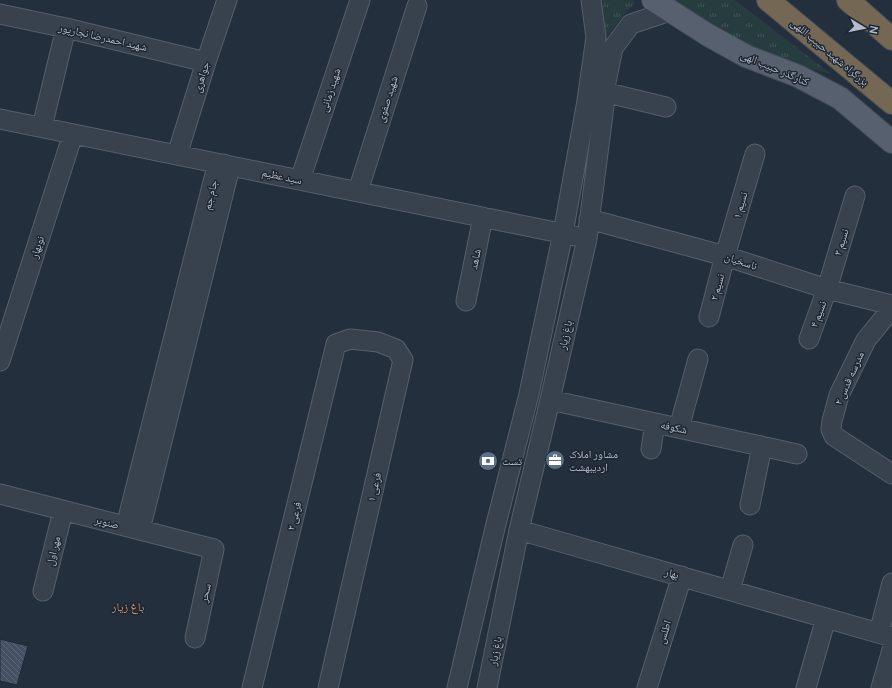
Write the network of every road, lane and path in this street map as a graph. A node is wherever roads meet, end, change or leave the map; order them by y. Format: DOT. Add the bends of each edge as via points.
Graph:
graph roads {
  1 [pos="227,0"];
  2 [pos="360,0"];
  3 [pos="590,0"];
  4 [pos="768,0"];
  5 [pos="848,0"];
  6 [pos="662,5"];
  7 [pos="416,6"];
  8 [pos="0,14"];
  9 [pos="66,28"];
  10 [pos="892,39"];
  11 [pos="206,62"];
  12 [pos="598,100"];
  13 [pos="892,104"];
  14 [pos="666,107"];
  15 [pos="0,119"];
  16 [pos="42,127"];
  17 [pos="73,134"];
  18 [pos="892,142"];
  19 [pos="178,154"];
  20 [pos="755,154"];
  21 [pos="224,164"];
  22 [pos="300,180"];
  23 [pos="358,191"];
  24 [pos="855,196"];
  25 [pos="483,217"];
  26 [pos="589,219"];
  27 [pos="563,233"];
  28 [pos="587,238"];
  29 [pos="725,256"];
  30 [pos="827,289"];
  31 [pos="466,301"];
  32 [pos="892,307"];
  33 [pos="709,317"];
  34 [pos="809,339"];
  35 [pos="336,344"];
  36 [pos="698,359"];
  37 [pos="0,361"];
  38 [pos="550,400"];
  39 [pos="655,423"];
  40 [pos="679,428"];
  41 [pos="762,446"];
  42 [pos="650,449"];
  43 [pos="798,454"];
  44 [pos="892,474"];
  45 [pos="0,494"];
  46 [pos="750,505"];
  47 [pos="63,511"];
  48 [pos="132,528"];
  49 [pos="519,530"];
  50 [pos="743,545"];
  51 [pos="214,549"];
  52 [pos="682,576"];
  53 [pos="892,583"];
  54 [pos="730,590"];
  55 [pos="43,591"];
  56 [pos="826,618"];
  57 [pos="885,635"];
  58 [pos="196,638"];
  59 [pos="892,650"];
  60 [pos="252,688"];
  61 [pos="328,688"];
  62 [pos="457,688"];
  63 [pos="487,688"];
  64 [pos="647,688"];
  65 [pos="806,688"];
  66 [pos="881,688"];
  1 -- 11 [label="street, جواهری"];
  2 -- 22 [label="street, شهید زمانی"];
  3 -- 12 [label="street, باغ زیار" via="596,37"];
  4 -- 13 [label="highway, بزرگراه شهید حبیب اللهی"];
  5 -- 10 [label="highway"];
  6 -- 12 [label="street, باغ زیار" via="631,24 613,48"];
  6 -- 18 [label="main road, کنارگذر حبیب الهی" via="746,56 798,76 840,98"];
  7 -- 23 [label="street, شهید صفوی"];
  8 -- 9 [label="street, شهید احمدرضا نجارپور"];
  9 -- 11 [label="street, شهید احمدرضا نجارپور"];
  9 -- 16 [label="street"];
  11 -- 19 [label="street, جواهری"];
  12 -- 14 [label="street"];
  12 -- 26 [label="street, باغ زیار"];
  12 -- 27 [label="street, باغ زیار"];
  15 -- 16 [label="street, سید عظیم"];
  16 -- 17 [label="street, سید عظیم"];
  17 -- 19 [label="street, سید عظیم"];
  17 -- 37 [label="street, نوبهار"];
  19 -- 21 [label="street, سید عظیم"];
  20 -- 29 [label="street, نسیم ۱"];
  21 -- 22 [label="street, سید عظیم"];
  21 -- 48 [label="street, جام جم" via="228,175 143,518"];
  22 -- 23 [label="street, سید عظیم"];
  23 -- 25 [label="street, سید عظیم"];
  24 -- 30 [label="street, نسیم ۳"];
  25 -- 27 [label="street, سید عظیم"];
  25 -- 31 [label="street, شاهد"];
  26 -- 28 [label="street, باغ زیار"];
  26 -- 29 [label="street, ناسخیان"];
  27 -- 28 [label="street, سید عظیم"];
  27 -- 62 [label="street, باغ زیار" via="529,394"];
  28 -- 38 [label="street, باغ زیار"];
  29 -- 30 [label="street, ناسخیان"];
  29 -- 33 [label="street, نسیم ۲"];
  30 -- 32 [label="street, ناسخیان"];
  30 -- 34 [label="street, نسیم ۴"];
  32 -- 44 [label="street, مدرسه قدس ۲" via="866,340 839,395 831,429 834,436"];
  35 -- 60 [label="street, فرعی ۲"];
  35 -- 61 [label="street, فرعی ۱" via="350,339 378,342 396,349 403,360"];
  36 -- 40 [label="street"];
  38 -- 39 [label="street, شکوفه"];
  38 -- 49 [label="street, باغ زیار"];
  39 -- 40 [label="street, شکوفه"];
  39 -- 42 [label="street"];
  40 -- 41 [label="street, شکوفه"];
  41 -- 43 [label="street, شکوفه"];
  41 -- 46 [label="street"];
  45 -- 47 [label="street, صنوبر"];
  47 -- 48 [label="street, صنوبر"];
  47 -- 55 [label="street, مهر اول"];
  48 -- 51 [label="street, صنوبر"];
  49 -- 52 [label="street, بهار"];
  49 -- 63 [label="street, باغ زیار"];
  50 -- 54 [label="street"];
  51 -- 58 [label="street, سحر"];
  52 -- 54 [label="street, بهار"];
  52 -- 64 [label="street, اطلس"];
  53 -- 57 [label="street"];
  54 -- 56 [label="street, بهار"];
  56 -- 57 [label="street, بهار"];
  56 -- 65 [label="street"];
  59 -- 66 [label="street"];
}
